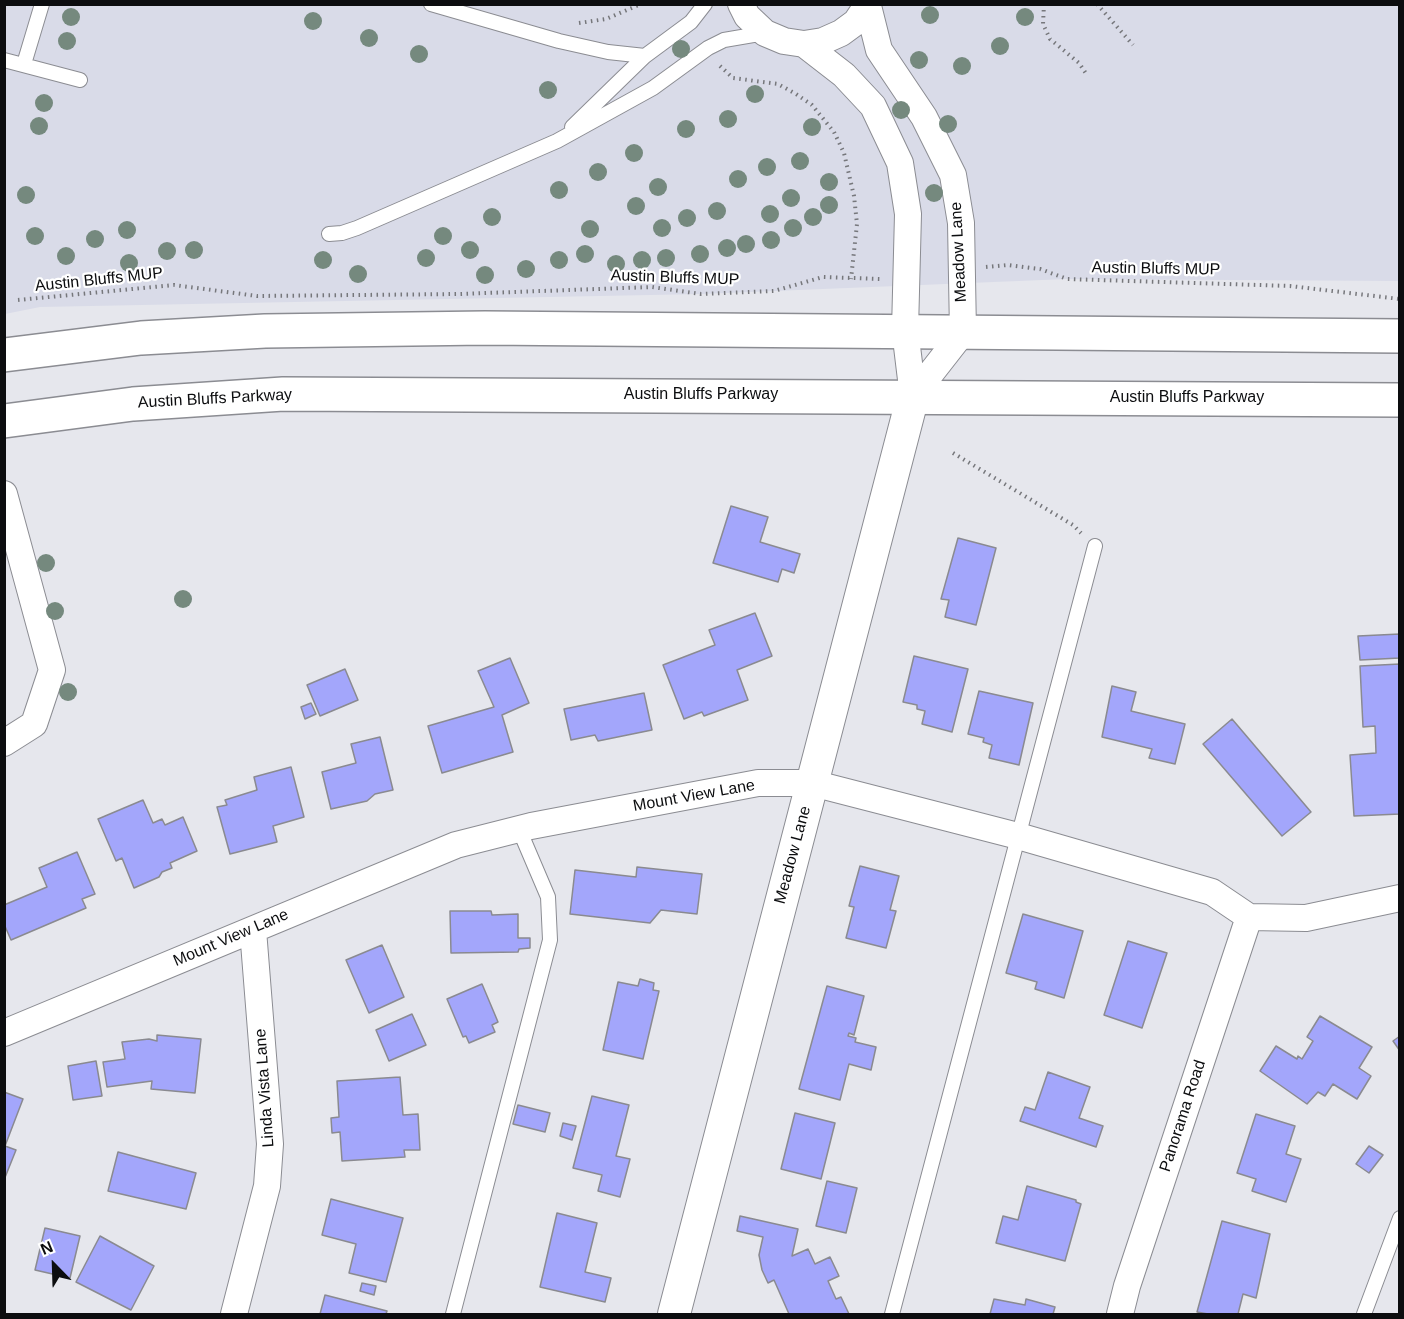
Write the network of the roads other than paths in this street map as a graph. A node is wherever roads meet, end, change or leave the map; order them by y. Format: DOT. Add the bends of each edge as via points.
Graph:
graph roads {
  1 [pos="42,4"];
  2 [pos="431,4"];
  3 [pos="705,4"];
  4 [pos="741,4"];
  5 [pos="868,5"];
  6 [pos="765,33"];
  7 [pos="804,44"];
  8 [pos="645,56"];
  9 [pos="4,60"];
  10 [pos="24,64"];
  11 [pos="80,80"];
  12 [pos="557,141"];
  13 [pos="329,234"];
  14 [pos="905,330"];
  15 [pos="963,332"];
  16 [pos="1400,336"];
  17 [pos="4,356"];
  18 [pos="913,396"];
  19 [pos="1400,400"];
  20 [pos="4,421"];
  21 [pos="4,494"];
  22 [pos="1095,546"];
  23 [pos="4,743"];
  24 [pos="812,783"];
  25 [pos="519,829"];
  26 [pos="1018,836"];
  27 [pos="1400,898"];
  28 [pos="1249,917"];
  29 [pos="253,930"];
  30 [pos="4,1033"];
  31 [pos="1400,1218"];
  32 [pos="234,1314"];
  33 [pos="453,1314"];
  34 [pos="674,1314"];
  35 [pos="892,1314"];
  36 [pos="1120,1314"];
  37 [pos="1364,1314"];
  1 -- 10 [label="lane"];
  2 -- 8 [label="lane" via="559,41"];
  3 -- 8 [label="lane" via="691,22"];
  4 -- 6 [label="street" via="747,16"];
  5 -- 7 [label="street" via="856,22 841,33"];
  5 -- 15 [label="street, Meadow Lane" via="879,50 924,117 953,176 961,223"];
  6 -- 7 [label="street"];
  6 -- 12 [label="lane" via="724,40 708,48 653,88"];
  7 -- 14 [label="street, Meadow Lane" via="873,106 900,163 906,190 909,276"];
  8 -- 12 [label="lane"];
  9 -- 10 [label="lane"];
  10 -- 11 [label="lane"];
  12 -- 13 [label="lane" via="357,228"];
  14 -- 15 [label="main road"];
  14 -- 17 [label="main road" via="265,331 141,338"];
  14 -- 18 [label="street, Meadow Lane"];
  15 -- 16 [label="main road"];
  15 -- 18 [label="street, Meadow Lane"];
  18 -- 19 [label="main road, Austin Bluffs Parkway"];
  18 -- 20 [label="main road, Austin Bluffs Parkway" via="283,394 133,404"];
  18 -- 24 [label="street, Meadow Lane"];
  21 -- 23 [label="street" via="52,670 34,724"];
  22 -- 26 [label="lane"];
  24 -- 25 [label="street, Mount View Lane" via="758,783"];
  24 -- 26 [label="street, Mount View Lane"];
  24 -- 34 [label="street, Meadow Lane"];
  25 -- 29 [label="street, Mount View Lane" via="456,845"];
  25 -- 33 [label="lane" via="548,897 550,939"];
  26 -- 28 [label="street, Mount View Lane" via="1212,892"];
  26 -- 35 [label="lane"];
  27 -- 28 [label="street" via="1306,918"];
  28 -- 36 [label="street, Panorama Road"];
  29 -- 30 [label="street, Mount View Lane"];
  29 -- 32 [label="street, Linda Vista Lane" via="270,1144 267,1186"];
  31 -- 37 [label="lane"];
}
